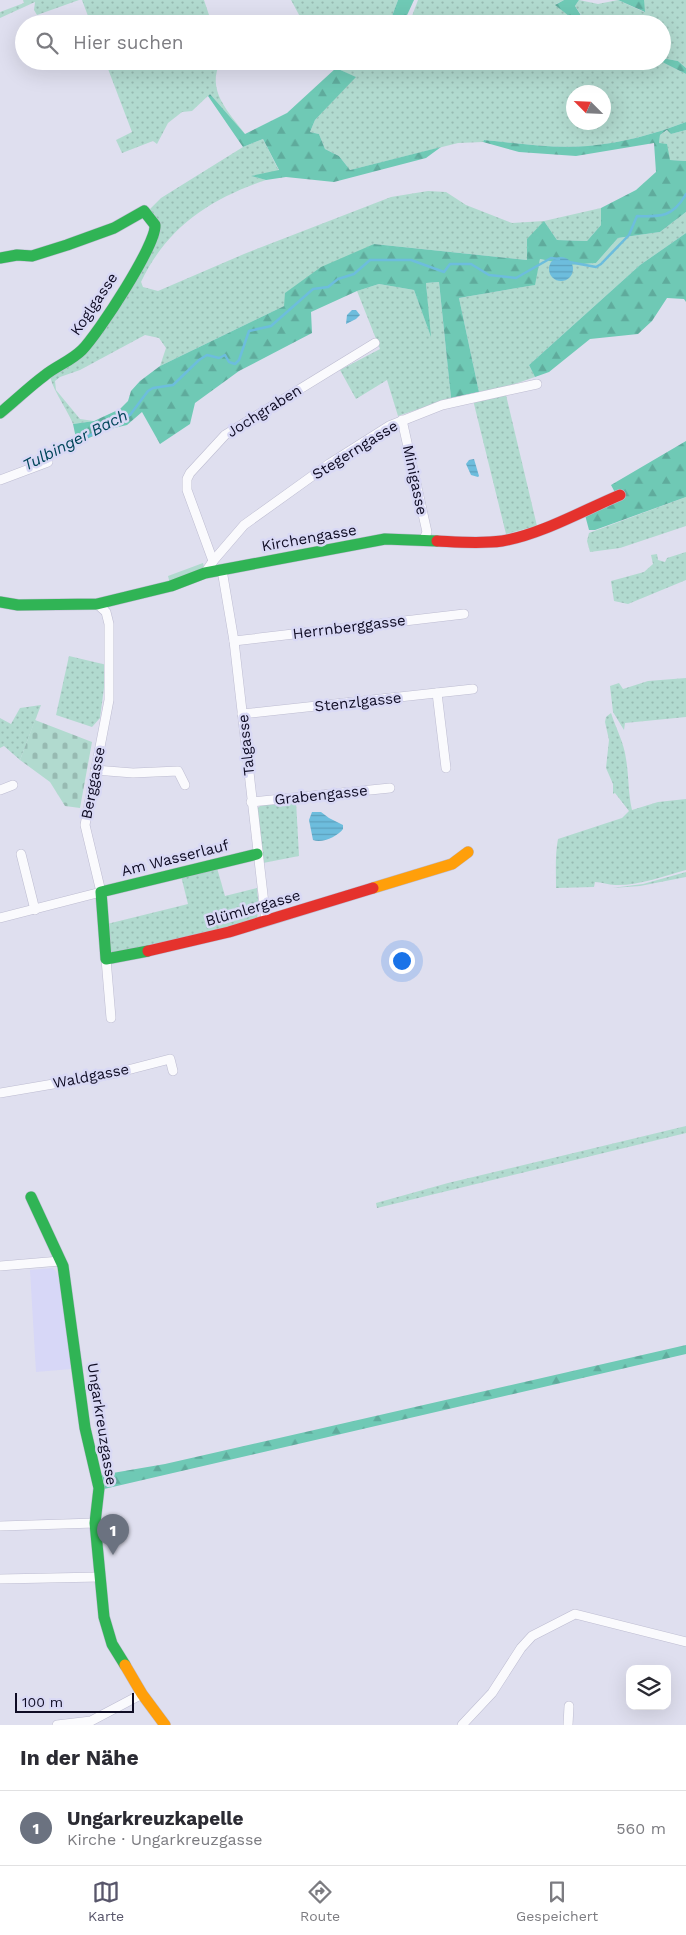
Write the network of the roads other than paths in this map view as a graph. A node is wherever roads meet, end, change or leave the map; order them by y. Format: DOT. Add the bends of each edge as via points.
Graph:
graph roads {
  1 [pos="0,258"];
  2 [pos="375,343"];
  3 [pos="537,384"];
  4 [pos="0,413"];
  5 [pos="402,420"];
  6 [pos="48,462"];
  7 [pos="0,480"];
  8 [pos="620,495"];
  9 [pos="424,539"];
  10 [pos="213,561"];
  11 [pos="222,570"];
  12 [pos="205,573"];
  13 [pos="0,602"];
  14 [pos="97,604"];
  15 [pos="464,614"];
  16 [pos="234,641"];
  17 [pos="473,689"];
  18 [pos="437,693"];
  19 [pos="242,714"];
  20 [pos="446,768"];
  21 [pos="96,770"];
  22 [pos="13,785"];
  23 [pos="185,786"];
  24 [pos="390,788"];
  25 [pos="0,790"];
  26 [pos="251,802"];
  27 [pos="468,852"];
  28 [pos="21,854"];
  29 [pos="257,854"];
  30 [pos="101,892"];
  31 [pos="35,910"];
  32 [pos="0,918"];
  33 [pos="266,921"];
  34 [pos="106,958"];
  35 [pos="111,1018"];
  36 [pos="173,1072"];
  37 [pos="0,1093"];
  38 [pos="31,1196"];
  39 [pos="60,1261"];
  40 [pos="0,1266"];
  41 [pos="95,1522"];
  42 [pos="0,1526"];
  43 [pos="100,1576"];
  44 [pos="0,1579"];
  45 [pos="686,1642"];
  46 [pos="142,1694"];
  47 [pos="569,1706"];
  48 [pos="58,1725"];
  49 [pos="165,1725"];
  50 [pos="462,1725"];
  51 [pos="568,1725"];
  1 -- 4 [label="street, Koglgasse" via="32,256 59,248 114,228 144,211 154,224 153,237 87,345"];
  2 -- 10 [label="street, Jochgraben" via="225,435 190,473 187,490"];
  3 -- 5 [label="street, Stegerngasse" via="442,405"];
  5 -- 9 [label="street, Minigasse" via="427,532"];
  5 -- 10 [label="street, Stegerngasse" via="329,464 244,526"];
  6 -- 7 [label="street"];
  8 -- 9 [label="street, Kirchengasse" via="538,530 503,541 471,543"];
  9 -- 11 [label="street, Kirchengasse" via="385,540"];
  10 -- 12 [label="street, Stegerngasse"];
  11 -- 12 [label="street, Kirchengasse"];
  11 -- 16 [label="street, Talgasse"];
  12 -- 14 [label="street, Kirchengasse" via="171,586"];
  13 -- 14 [label="street, Kirchengasse" via="18,606"];
  14 -- 21 [label="street, Berggasse" via="106,612 109,624 111,660 109,700"];
  15 -- 16 [label="street, Herrnberggasse"];
  16 -- 19 [label="street, Talgasse"];
  17 -- 18 [label="street, Stenzlgasse"];
  18 -- 19 [label="street, Stenzlgasse"];
  18 -- 20 [label="street"];
  19 -- 26 [label="street, Talgasse"];
  21 -- 23 [label="street" via="133,773 178,771"];
  21 -- 30 [label="street, Berggasse" via="85,825"];
  22 -- 25 [label="street"];
  24 -- 26 [label="street, Grabengasse"];
  26 -- 29 [label="street, Talgasse"];
  27 -- 33 [label="street, Blümlergasse" via="452,864"];
  28 -- 31 [label="street"];
  29 -- 30 [label="street, Am Wasserlauf"];
  29 -- 33 [label="street, Talgasse"];
  30 -- 31 [label="street"];
  30 -- 34 [label="street"];
  31 -- 32 [label="street"];
  33 -- 34 [label="street, Blümlergasse" via="130,956"];
  34 -- 35 [label="street"];
  36 -- 37 [label="street, Waldgasse" via="170,1059 112,1074"];
  38 -- 39 [label="street, Ungarkreuzgasse"];
  39 -- 40 [label="street"];
  39 -- 41 [label="street, Ungarkreuzgasse" via="64,1266 85,1428 99,1488"];
  41 -- 42 [label="street"];
  41 -- 43 [label="street, Ungarkreuzgasse"];
  43 -- 44 [label="street"];
  43 -- 46 [label="street, Ungarkreuzgasse" via="104,1617 112,1644"];
  45 -- 50 [label="street" via="575,1614 532,1636 492,1693"];
  46 -- 48 [label="street" via="91,1721"];
  46 -- 49 [label="street, Ungarkreuzgasse"];
  47 -- 51 [label="street"];
}
